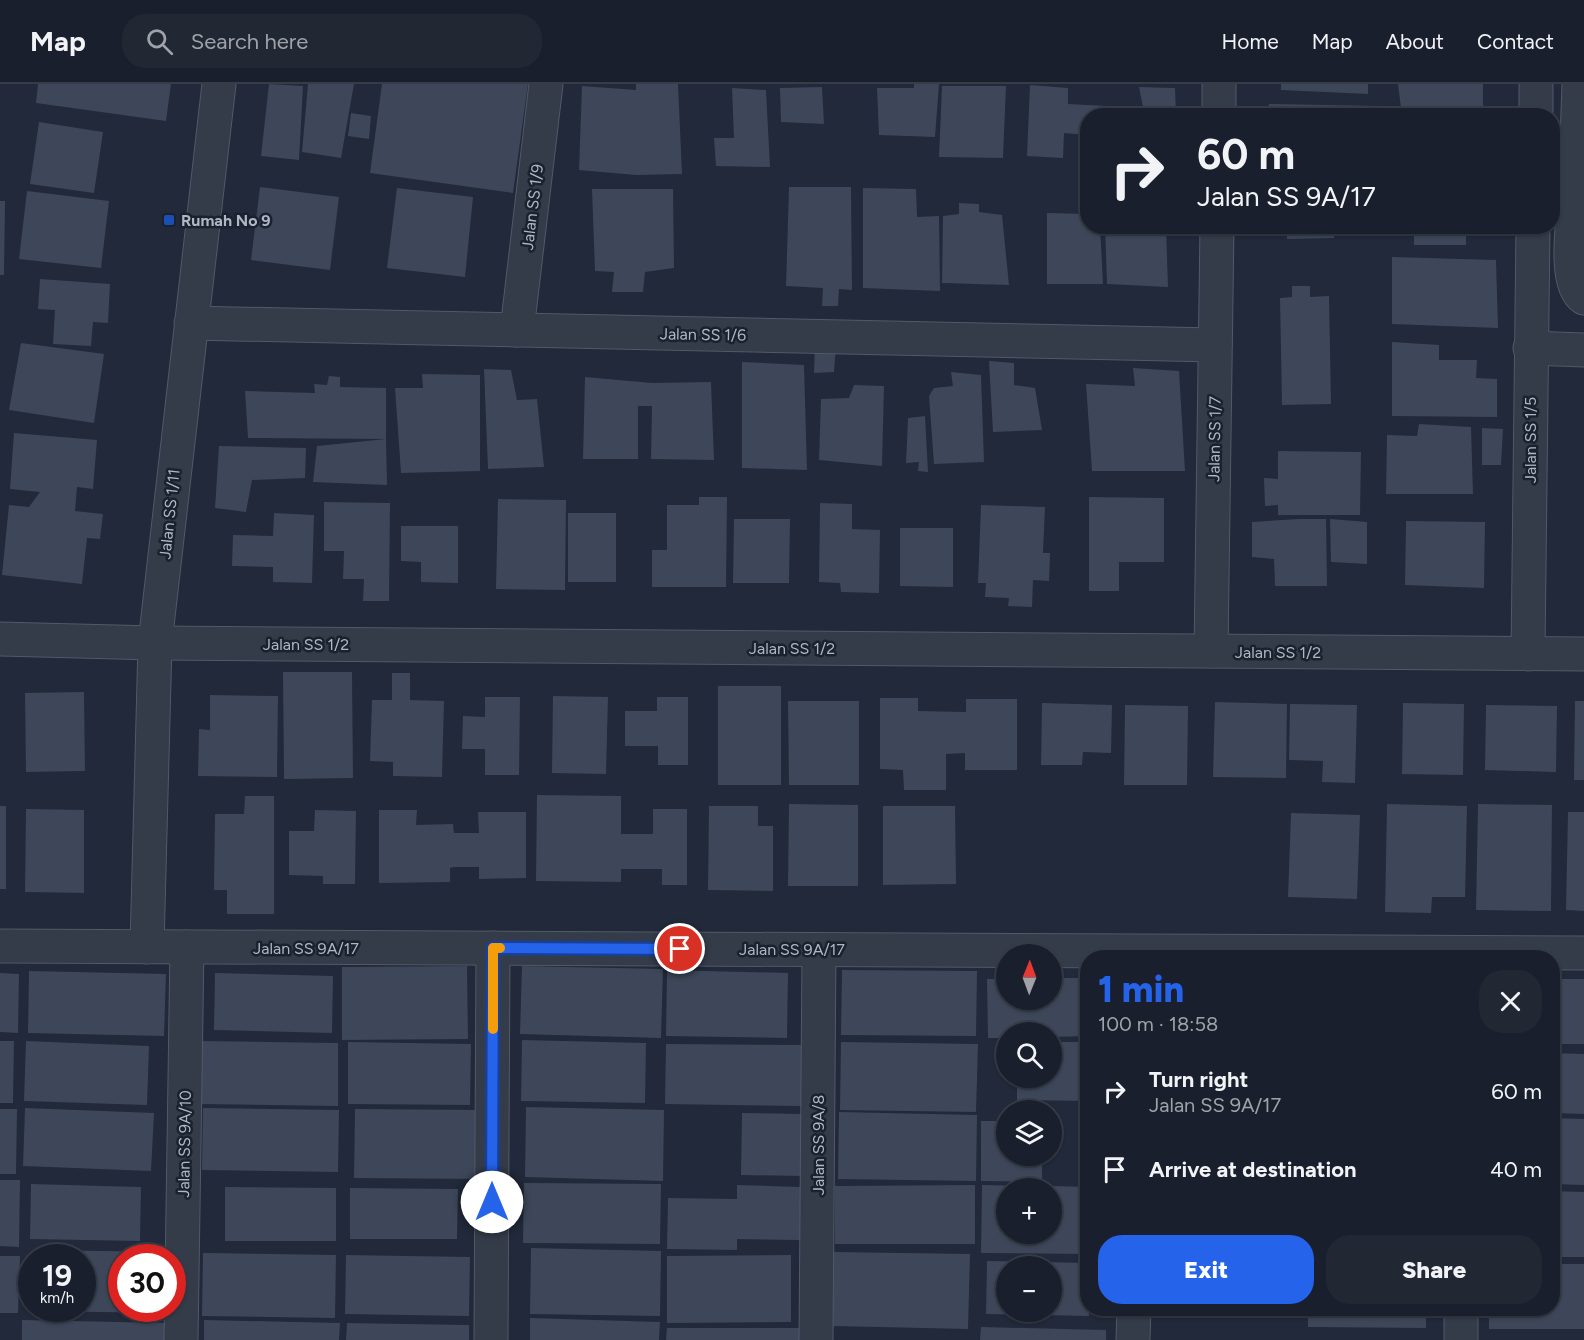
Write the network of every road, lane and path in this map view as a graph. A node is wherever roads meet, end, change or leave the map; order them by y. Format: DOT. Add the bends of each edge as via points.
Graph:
graph roads {
  1 [pos="219,84"];
  2 [pos="546,84"];
  3 [pos="1219,84"];
  4 [pos="1536,84"];
  5 [pos="1579,84"];
  6 [pos="1219,108"];
  7 [pos="1536,108"];
  8 [pos="1580,198"];
  9 [pos="1217,234"];
  10 [pos="1533,234"];
  11 [pos="1584,298"];
  12 [pos="191,323"];
  13 [pos="517,330"];
  14 [pos="1215,345"];
  15 [pos="1530,348"];
  16 [pos="1584,350"];
  17 [pos="0,639"];
  18 [pos="155,643"];
  19 [pos="1211,651"];
  20 [pos="1528,654"];
  21 [pos="1584,654"];
  22 [pos="0,946"];
  23 [pos="147,947"];
  24 [pos="187,947"];
  25 [pos="493,948"];
  26 [pos="819,950"];
  27 [pos="1080,953"];
  28 [pos="1560,953"];
  29 [pos="1584,953"];
  30 [pos="1134,1316"];
  31 [pos="1461,1316"];
  32 [pos="181,1340"];
  33 [pos="491,1340"];
  34 [pos="816,1340"];
  35 [pos="1133,1340"];
  36 [pos="1461,1340"];
  1 -- 12 [label="street, Jalan SS 1/11"];
  2 -- 13 [label="street, Jalan SS 1/9"];
  3 -- 6 [label="street"];
  4 -- 7 [label="street"];
  5 -- 8 [label="street"];
  8 -- 11 [label="street" via="1572,280"];
  9 -- 14 [label="street, Jalan SS 1/7"];
  10 -- 15 [label="street, Jalan SS 1/5"];
  12 -- 13 [label="street, Jalan SS 1/6"];
  12 -- 18 [label="street, Jalan SS 1/11"];
  13 -- 14 [label="street, Jalan SS 1/6"];
  14 -- 19 [label="street, Jalan SS 1/7"];
  15 -- 16 [label="street"];
  15 -- 20 [label="street, Jalan SS 1/5"];
  17 -- 18 [label="street, Jalan SS 1/2"];
  18 -- 19 [label="street, Jalan SS 1/2"];
  18 -- 23 [label="street, Jalan SS 1/11"];
  19 -- 20 [label="street, Jalan SS 1/2"];
  20 -- 21 [label="street, Jalan SS 1/2"];
  22 -- 23 [label="street, Jalan SS 9A/17"];
  23 -- 24 [label="street, Jalan SS 9A/17"];
  24 -- 25 [label="street, Jalan SS 9A/17"];
  24 -- 32 [label="street, Jalan SS 9A/10"];
  25 -- 26 [label="street, Jalan SS 9A/17"];
  25 -- 33 [label="street"];
  26 -- 27 [label="street, Jalan SS 9A/17"];
  26 -- 34 [label="street, Jalan SS 9A/8"];
  28 -- 29 [label="street, Jalan SS 9A/17"];
  30 -- 35 [label="street"];
  31 -- 36 [label="street"];
}
